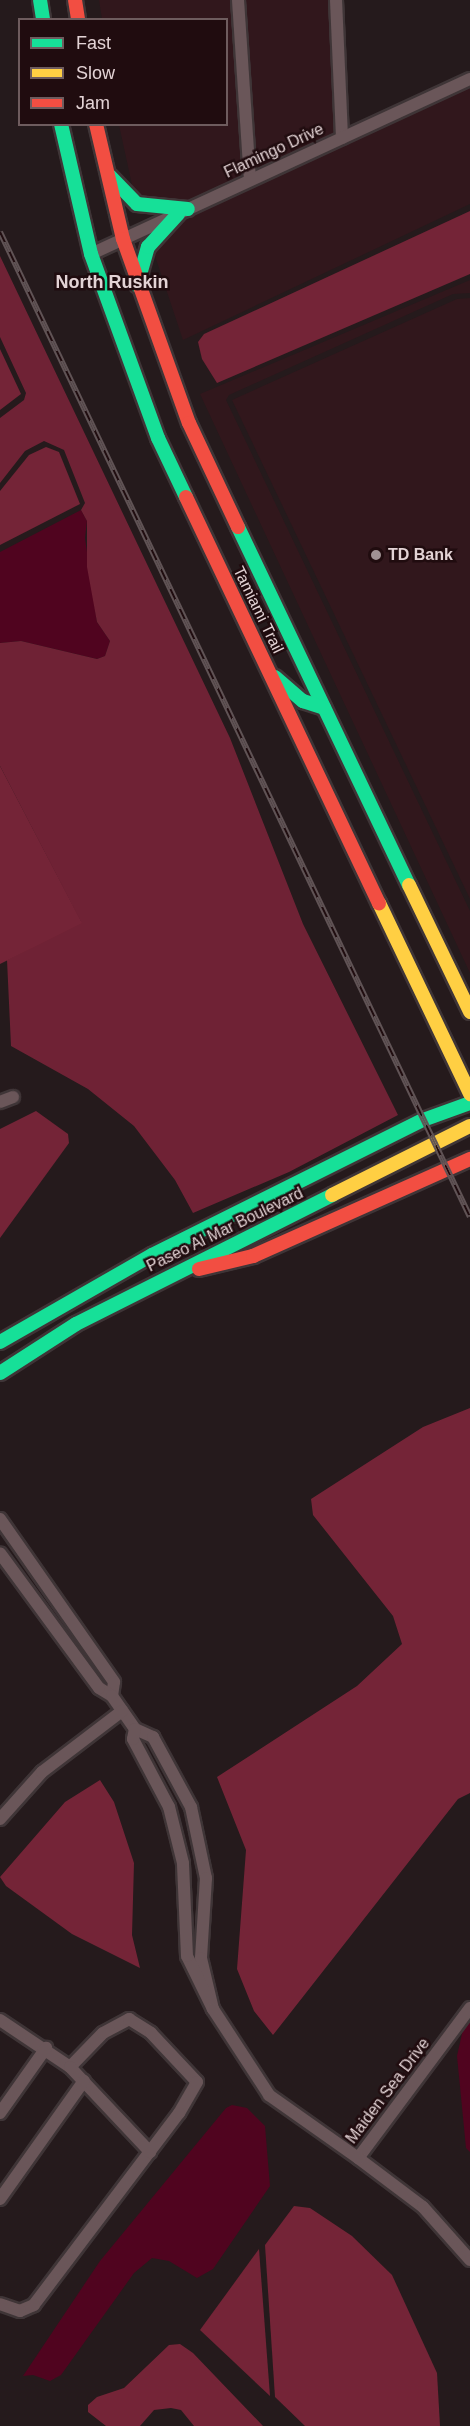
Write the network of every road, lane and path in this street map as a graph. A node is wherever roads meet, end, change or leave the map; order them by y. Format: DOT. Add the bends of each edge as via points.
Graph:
graph roads {
  1 [pos="40,0"];
  2 [pos="75,0"];
  3 [pos="238,0"];
  4 [pos="336,0"];
  5 [pos="43,18"];
  6 [pos="78,18"];
  7 [pos="470,79"];
  8 [pos="61,126"];
  9 [pos="96,126"];
  10 [pos="342,138"];
  11 [pos="105,170"];
  12 [pos="250,180"];
  13 [pos="183,211"];
  14 [pos="123,239"];
  15 [pos="91,254"];
  16 [pos="137,285"];
  17 [pos="269,671"];
  18 [pos="324,708"];
  19 [pos="470,1012"];
  20 [pos="470,1094"];
  21 [pos="13,1097"];
  22 [pos="0,1102"];
  23 [pos="470,1103"];
  24 [pos="470,1126"];
  25 [pos="470,1159"];
  26 [pos="162,1279"];
  27 [pos="0,1342"];
  28 [pos="0,1373"];
  29 [pos="0,1519"];
  30 [pos="0,1553"];
  31 [pos="112,1696"];
  32 [pos="122,1711"];
  33 [pos="135,1729"];
  34 [pos="0,1818"];
  35 [pos="213,2008"];
  36 [pos="470,2008"];
  37 [pos="0,2019"];
  38 [pos="46,2048"];
  39 [pos="70,2067"];
  40 [pos="84,2081"];
  41 [pos="0,2113"];
  42 [pos="150,2152"];
  43 [pos="358,2158"];
  44 [pos="0,2199"];
  45 [pos="470,2260"];
  46 [pos="0,2304"];
  1 -- 5 [label="main road"];
  2 -- 6 [label="main road"];
  3 -- 12 [label="street"];
  4 -- 10 [label="street"];
  7 -- 10 [label="street, Flamingo Drive"];
  8 -- 15 [label="main road, Tamiami Trail"];
  9 -- 11 [label="main road, Tamiami Trail"];
  10 -- 12 [label="street, Flamingo Drive"];
  11 -- 13 [label="main road" via="137,204"];
  11 -- 14 [label="main road, Tamiami Trail"];
  12 -- 13 [label="street, Flamingo Drive"];
  13 -- 14 [label="street, Flamingo Drive"];
  13 -- 16 [label="main road" via="148,247"];
  14 -- 15 [label="street, Flamingo Drive"];
  14 -- 16 [label="main road, Tamiami Trail"];
  15 -- 17 [label="main road, Tamiami Trail" via="158,438"];
  16 -- 18 [label="main road, Tamiami Trail" via="189,423"];
  17 -- 18 [label="main road" via="303,701"];
  17 -- 20 [label="main road, Tamiami Trail"];
  18 -- 19 [label="main road, Tamiami Trail"];
  21 -- 22 [label="street"];
  23 -- 27 [label="main road, Paseo Al Mar Boulevard" via="423,1120 152,1256"];
  24 -- 26 [label="main road, Paseo Al Mar Boulevard"];
  25 -- 26 [label="main road" via="253,1256"];
  26 -- 28 [label="main road, Paseo Al Mar Boulevard" via="76,1324"];
  29 -- 31 [label="street" via="114,1682"];
  30 -- 31 [label="street" via="99,1688"];
  31 -- 32 [label="street"];
  32 -- 33 [label="street"];
  32 -- 34 [label="street" via="42,1772"];
  33 -- 35 [label="street" via="133,1739 169,1807 183,1863 187,1956"];
  33 -- 35 [label="street" via="153,1737 191,1807 206,1878 201,1958"];
  35 -- 43 [label="street" via="269,2095"];
  36 -- 43 [label="street, Maiden Sea Drive"];
  37 -- 38 [label="street"];
  38 -- 39 [label="street"];
  38 -- 41 [label="street"];
  39 -- 40 [label="street"];
  39 -- 42 [label="street" via="117,2022 129,2019 151,2032 197,2082"];
  40 -- 42 [label="street"];
  40 -- 44 [label="street"];
  42 -- 46 [label="street" via="34,2305 20,2311"];
  43 -- 45 [label="street, Maiden Sea Drive" via="423,2207"];
}
